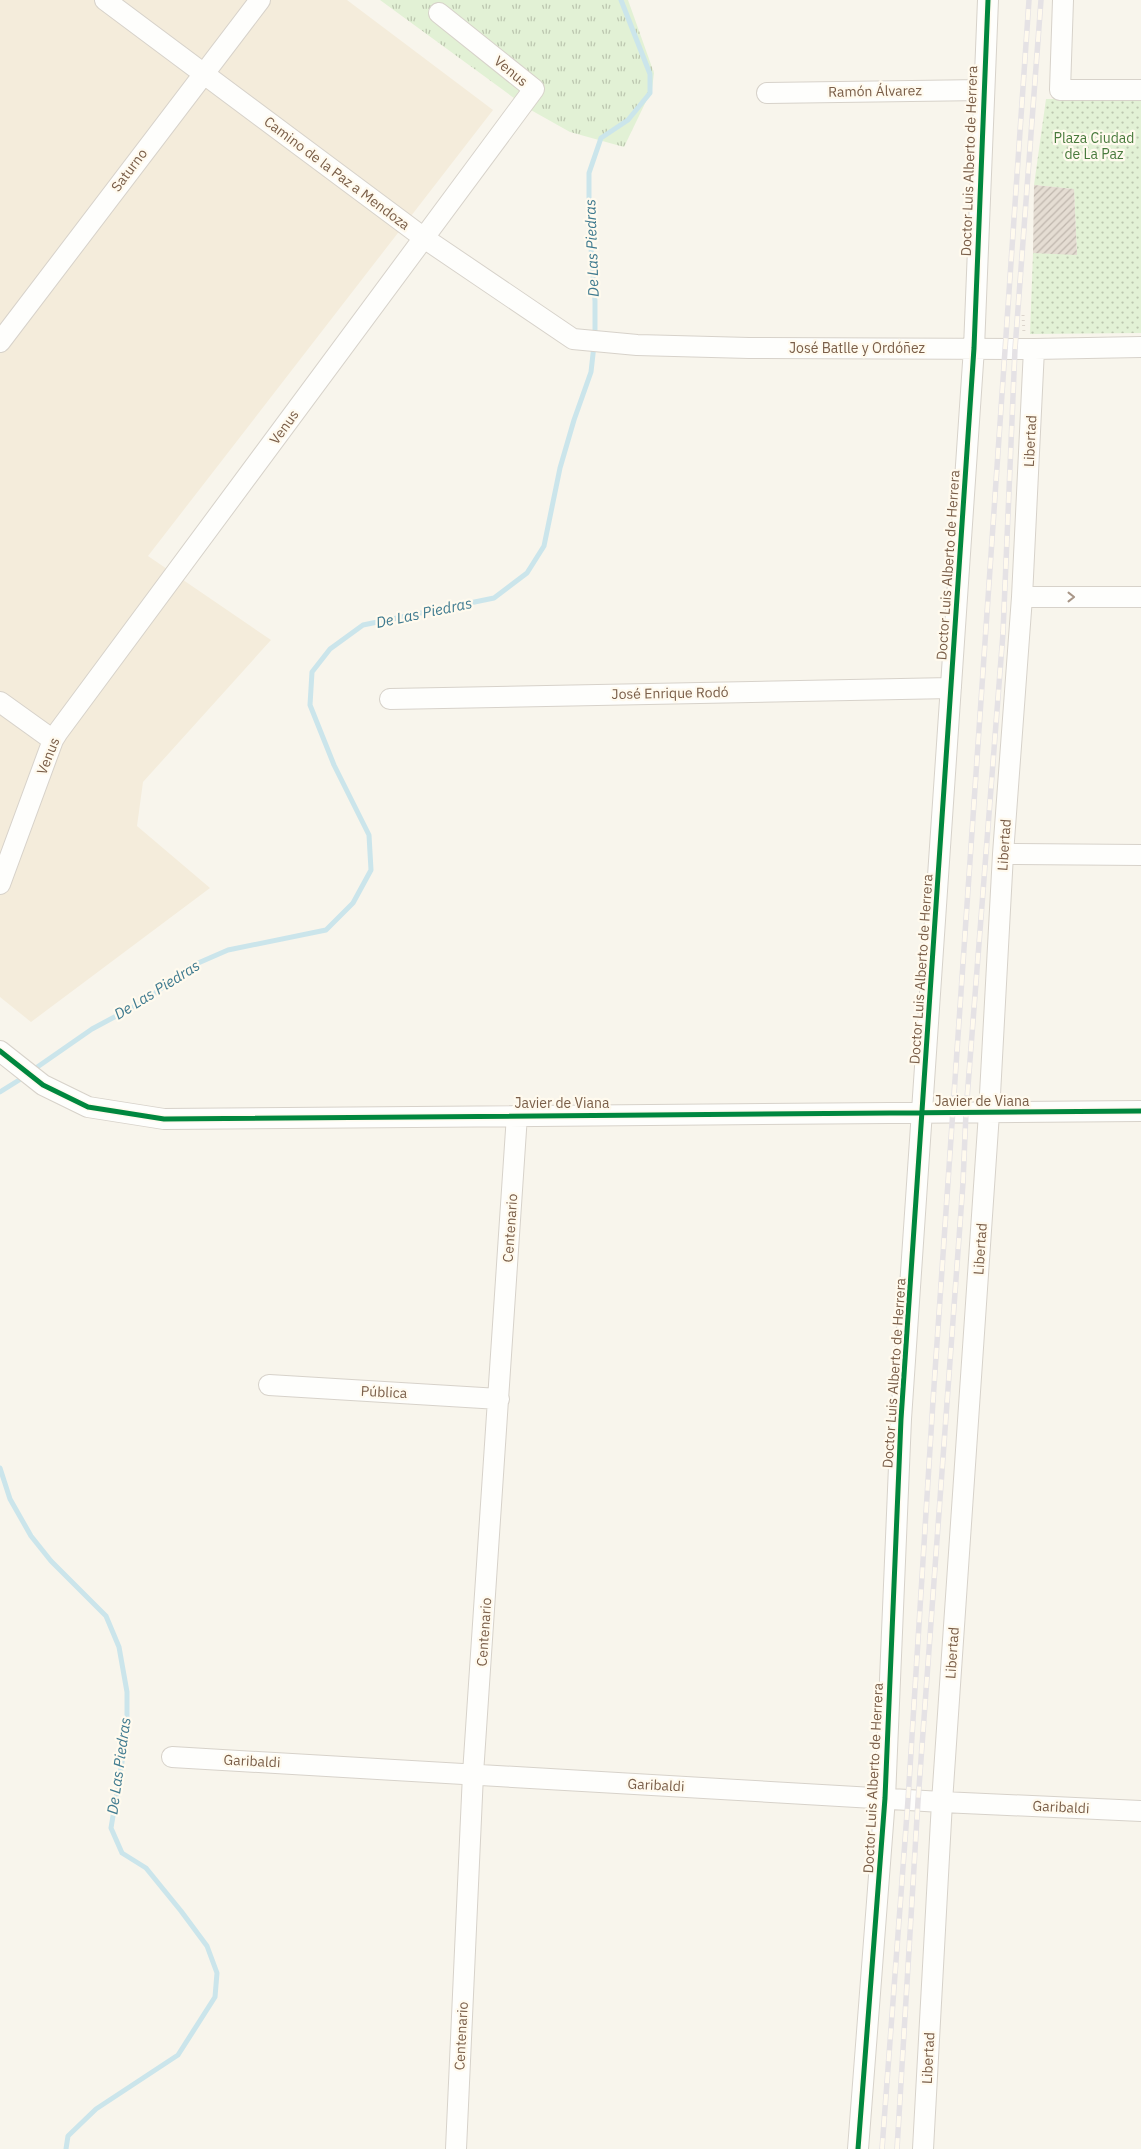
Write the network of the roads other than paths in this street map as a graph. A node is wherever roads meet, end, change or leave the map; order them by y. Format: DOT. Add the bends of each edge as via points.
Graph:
graph roads {
  1 [pos="106,0"];
  2 [pos="260,0"];
  3 [pos="988,0"];
  4 [pos="1063,0"];
  5 [pos="439,13"];
  6 [pos="203,73"];
  7 [pos="983,90"];
  8 [pos="1141,90"];
  9 [pos="766,93"];
  10 [pos="424,238"];
  11 [pos="573,339"];
  12 [pos="0,342"];
  13 [pos="1141,347"];
  14 [pos="974,348"];
  15 [pos="1034,349"];
  16 [pos="1022,597"];
  17 [pos="1141,597"];
  18 [pos="951,688"];
  19 [pos="390,698"];
  20 [pos="0,702"];
  21 [pos="53,740"];
  22 [pos="1003,854"];
  23 [pos="1141,855"];
  24 [pos="0,884"];
  25 [pos="0,1052"];
  26 [pos="1141,1111"];
  27 [pos="923,1112"];
  28 [pos="989,1113"];
  29 [pos="517,1115"];
  30 [pos="268,1385"];
  31 [pos="499,1399"];
  32 [pos="172,1757"];
  33 [pos="473,1774"];
  34 [pos="884,1798"];
  35 [pos="942,1802"];
  36 [pos="1141,1811"];
  37 [pos="456,2149"];
  38 [pos="858,2149"];
  39 [pos="924,2149"];
  1 -- 6 [label="street, Camino de la Paz a Mendoza"];
  2 -- 6 [label="street, Saturno"];
  3 -- 7 [label="street, Doctor Luis Alberto de Herrera"];
  4 -- 8 [label="street" via="1060,90"];
  5 -- 10 [label="street, Venus" via="534,89"];
  6 -- 10 [label="street, Camino de la Paz a Mendoza"];
  6 -- 12 [label="street, Saturno"];
  7 -- 9 [label="street, Ramón Álvarez"];
  7 -- 14 [label="street, Doctor Luis Alberto de Herrera"];
  10 -- 11 [label="street, Camino de la Paz a Mendoza"];
  10 -- 21 [label="street, Venus"];
  11 -- 14 [label="street, José Batlle y Ordóñez" via="637,345 749,348"];
  13 -- 15 [label="street, José Batlle y Ordóñez"];
  14 -- 15 [label="street, José Batlle y Ordóñez"];
  14 -- 18 [label="street, Doctor Luis Alberto de Herrera"];
  15 -- 16 [label="street, Libertad"];
  16 -- 17 [label="street, one-way"];
  16 -- 22 [label="street, Libertad"];
  18 -- 19 [label="street, José Enrique Rodó"];
  18 -- 27 [label="street, Doctor Luis Alberto de Herrera"];
  20 -- 21 [label="street"];
  21 -- 24 [label="street, Venus"];
  22 -- 23 [label="street"];
  22 -- 28 [label="street, Libertad"];
  25 -- 29 [label="street, Javier de Viana" via="44,1085 88,1107 164,1118"];
  26 -- 28 [label="street, Javier de Viana"];
  27 -- 28 [label="street, Javier de Viana"];
  27 -- 29 [label="street, Javier de Viana"];
  27 -- 34 [label="street, Doctor Luis Alberto de Herrera" via="901,1419"];
  28 -- 35 [label="street, Libertad"];
  29 -- 31 [label="street, Centenario"];
  30 -- 31 [label="street, Pública"];
  31 -- 33 [label="street, Centenario"];
  32 -- 33 [label="street, Garibaldi"];
  33 -- 34 [label="street, Garibaldi"];
  33 -- 37 [label="street, Centenario"];
  34 -- 35 [label="street, Garibaldi"];
  34 -- 38 [label="street, Doctor Luis Alberto de Herrera"];
  35 -- 36 [label="street, Garibaldi"];
  35 -- 39 [label="street, Libertad"];
}
